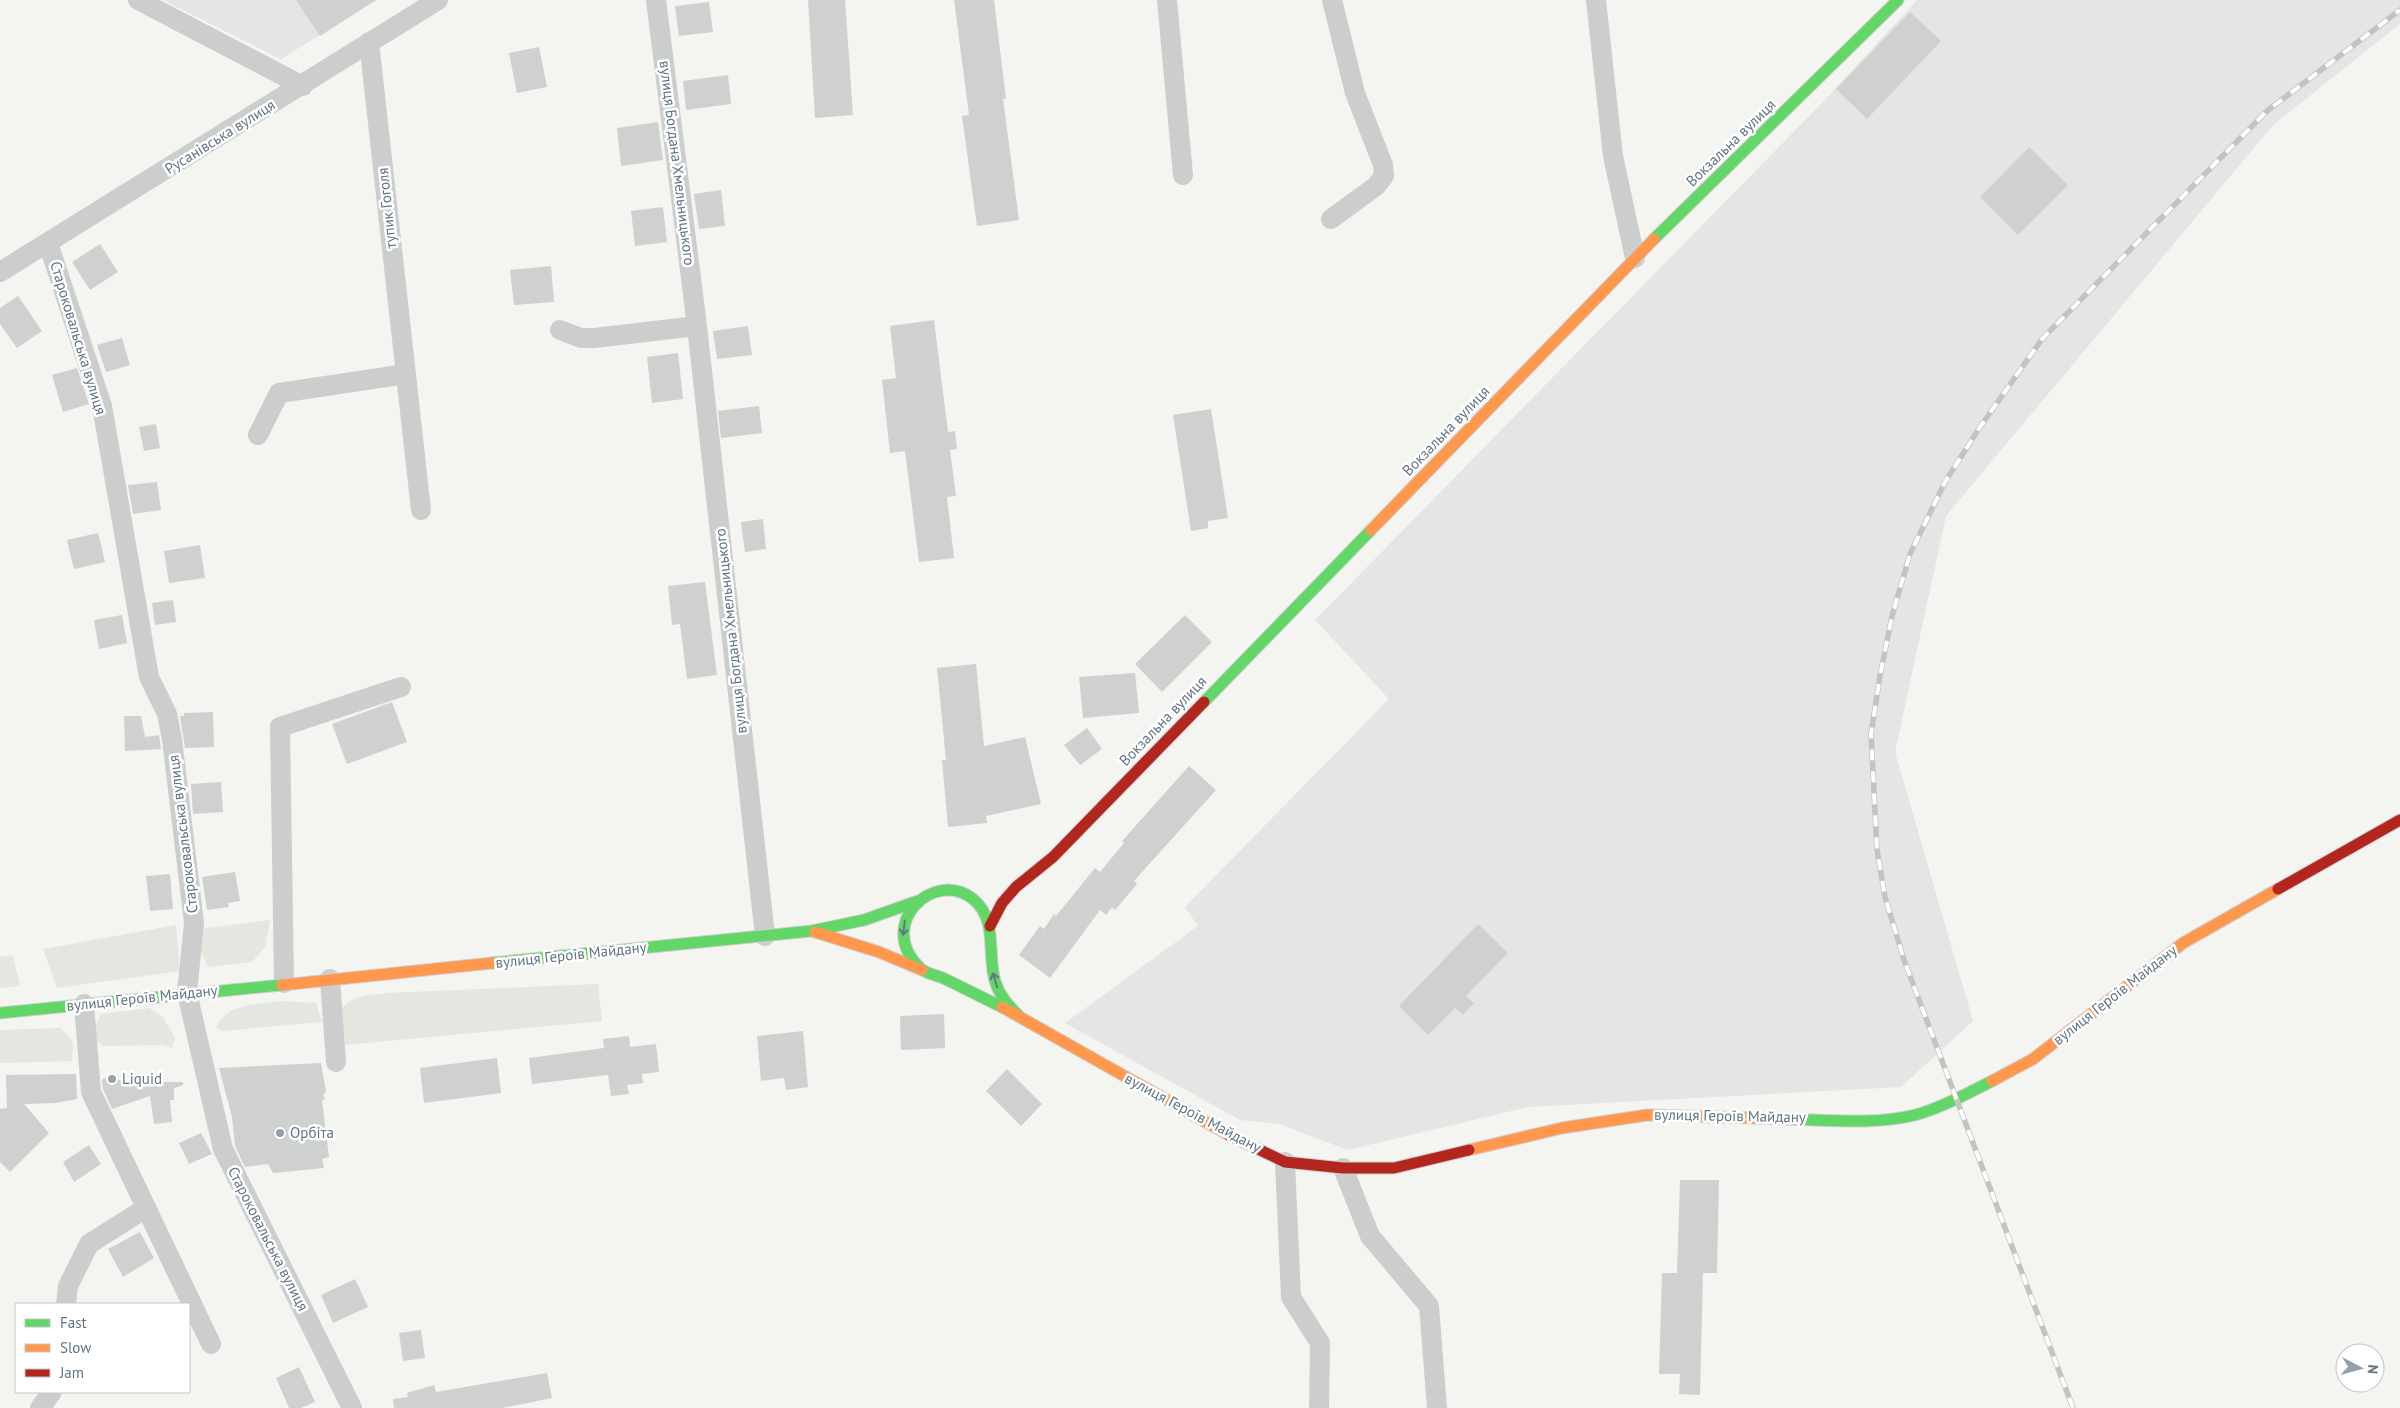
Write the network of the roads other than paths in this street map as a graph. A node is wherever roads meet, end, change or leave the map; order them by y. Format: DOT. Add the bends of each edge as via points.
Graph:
graph roads {
  1 [pos="138,0"];
  2 [pos="438,0"];
  3 [pos="656,0"];
  4 [pos="1167,0"];
  5 [pos="1332,0"];
  6 [pos="1596,0"];
  7 [pos="1898,0"];
  8 [pos="369,42"];
  9 [pos="303,86"];
  10 [pos="1182,175"];
  11 [pos="1331,219"];
  12 [pos="48,243"];
  13 [pos="1635,258"];
  14 [pos="0,272"];
  15 [pos="698,326"];
  16 [pos="560,330"];
  17 [pos="406,374"];
  18 [pos="258,435"];
  19 [pos="421,510"];
  20 [pos="401,687"];
  21 [pos="2400,820"];
  22 [pos="1017,883"];
  23 [pos="1002,888"];
  24 [pos="982,892"];
  25 [pos="961,893"];
  26 [pos="918,901"];
  27 [pos="811,931"];
  28 [pos="990,932"];
  29 [pos="765,936"];
  30 [pos="979,963"];
  31 [pos="922,970"];
  32 [pos="965,974"];
  33 [pos="943,978"];
  34 [pos="330,979"];
  35 [pos="284,983"];
  36 [pos="187,993"];
  37 [pos="84,1004"];
  38 [pos="0,1013"];
  39 [pos="1018,1015"];
  40 [pos="336,1062"];
  41 [pos="1285,1162"];
  42 [pos="1342,1168"];
  43 [pos="146,1208"];
  44 [pos="66,1303"];
  45 [pos="211,1344"];
  46 [pos="51,1393"];
  47 [pos="40,1408"];
  48 [pos="352,1408"];
  49 [pos="1320,1408"];
  50 [pos="1436,1408"];
  1 -- 9 [label="street"];
  2 -- 8 [label="street, Русанівська вулиця"];
  3 -- 15 [label="street, вулиця Богдана Хмельницького"];
  4 -- 10 [label="street"];
  5 -- 11 [label="street" via="1356,93 1383,165 1384,176 1376,186"];
  6 -- 13 [label="street" via="1614,156"];
  7 -- 13 [label="street, Вокзальна вулиця"];
  8 -- 9 [label="street, Русанівська вулиця"];
  8 -- 17 [label="street, тупик Гоголя"];
  9 -- 12 [label="street, Русанівська вулиця"];
  12 -- 14 [label="street, Русанівська вулиця"];
  12 -- 36 [label="street, Староковальська вулиця" via="102,406 149,677 167,714 172,740 194,923"];
  13 -- 22 [label="street, Вокзальна вулиця" via="1053,857"];
  15 -- 16 [label="street" via="594,338 581,338"];
  15 -- 29 [label="street, вулиця Богдана Хмельницького"];
  17 -- 18 [label="street" via="279,393"];
  17 -- 19 [label="street, тупик Гоголя"];
  20 -- 35 [label="street" via="280,727"];
  21 -- 42 [label="street, вулиця Героїв Майдану" via="2183,943 2033,1059 1966,1095 1915,1115 1873,1121 1647,1115 1562,1128 1394,1168"];
  22 -- 23 [label="street, Вокзальна вулиця"];
  22 -- 28 [label="street, Вокзальна вулиця" via="1003,900"];
  24 -- 25 [label="street"];
  25 -- 26 [label="street, вулиця Героїв Майдану" via="939,891"];
  25 -- 28 [label="street, вулиця Героїв Майдану" via="980,906"];
  26 -- 27 [label="street, вулиця Героїв Майдану" via="864,920"];
  26 -- 31 [label="street, one-way" via="905,919 904,942 907,953"];
  27 -- 29 [label="street, вулиця Героїв Майдану"];
  27 -- 31 [label="street, вулиця Героїв Майдану" via="879,952"];
  28 -- 30 [label="street" via="988,949"];
  39 -- 28 [label="street, вулиця Героїв Майдану, one-way" via="1004,1001 994,983 990,964"];
  29 -- 34 [label="street, вулиця Героїв Майдану"];
  31 -- 33 [label="street, вулиця Героїв Майдану"];
  32 -- 33 [label="street"];
  33 -- 39 [label="street, вулиця Героїв Майдану"];
  34 -- 35 [label="street, вулиця Героїв Майдану"];
  34 -- 40 [label="street"];
  35 -- 36 [label="street, вулиця Героїв Майдану"];
  36 -- 37 [label="street, вулиця Героїв Майдану"];
  36 -- 48 [label="street, Староковальська вулиця" via="223,1149"];
  37 -- 38 [label="street, вулиця Героїв Майдану"];
  37 -- 43 [label="street" via="91,1092"];
  39 -- 41 [label="street, вулиця Героїв Майдану" via="1218,1130"];
  41 -- 42 [label="street, вулиця Героїв Майдану"];
  41 -- 49 [label="street" via="1291,1297 1320,1343"];
  42 -- 50 [label="street" via="1370,1236 1429,1306"];
  43 -- 44 [label="street" via="90,1244 68,1286"];
  43 -- 45 [label="street"];
  46 -- 47 [label="street"];
}
